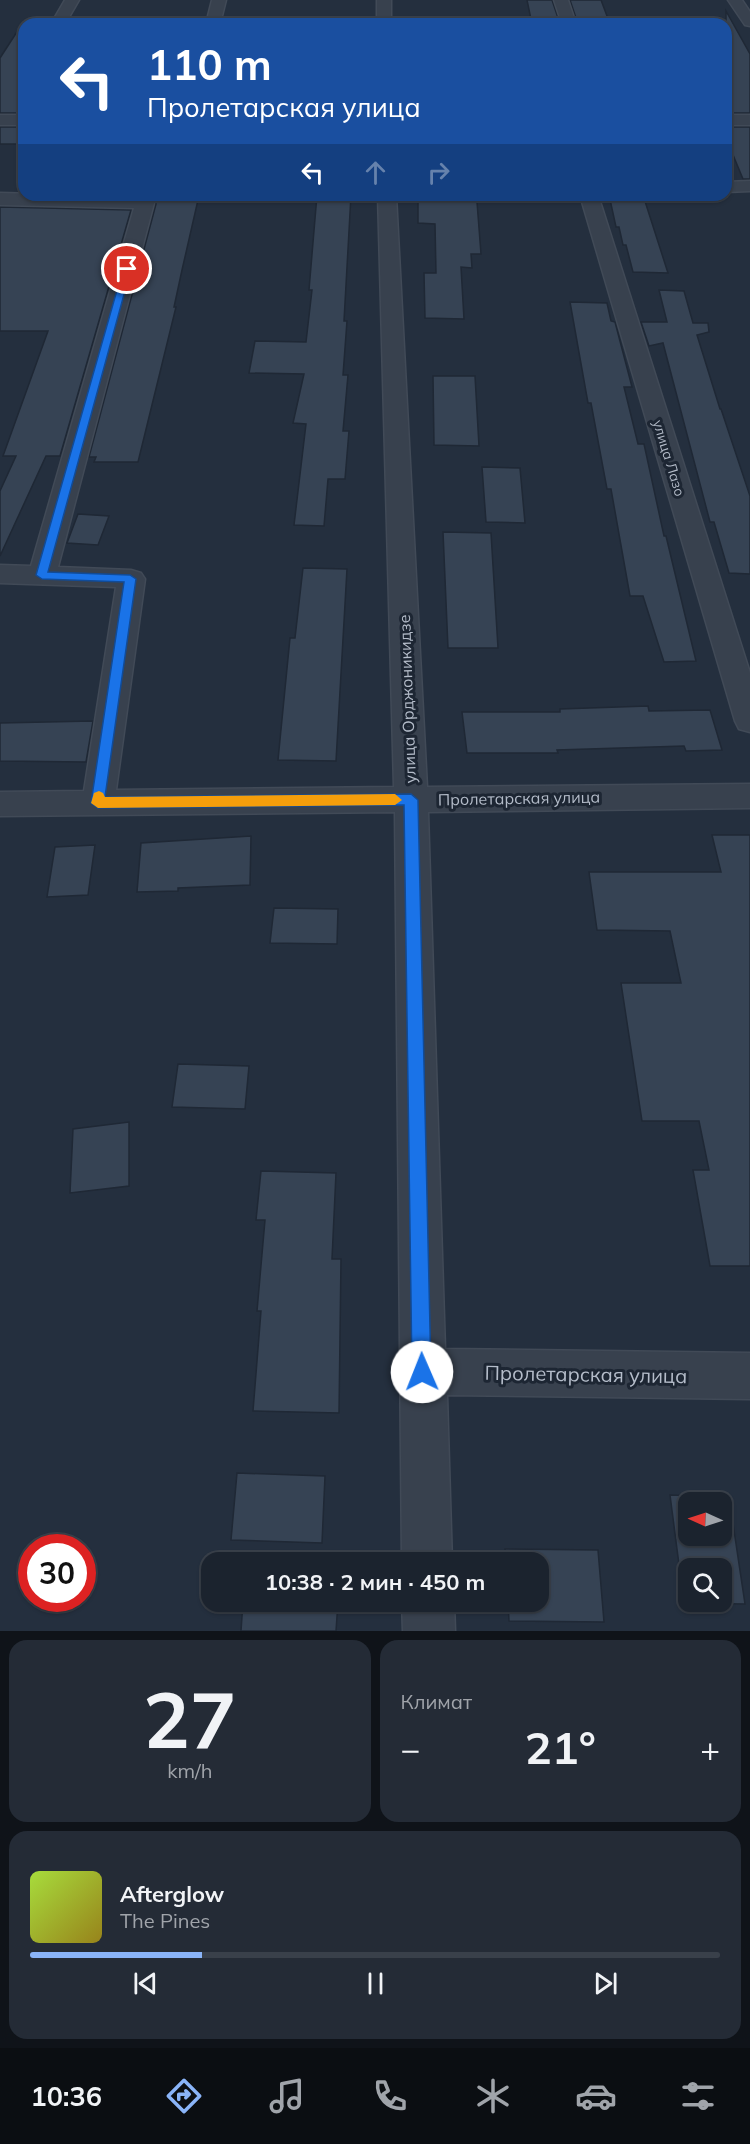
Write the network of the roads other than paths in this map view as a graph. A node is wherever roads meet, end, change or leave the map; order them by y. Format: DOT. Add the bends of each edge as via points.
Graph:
graph roads {
  1 [pos="72,0"];
  2 [pos="219,0"];
  3 [pos="384,0"];
  4 [pos="561,0"];
  5 [pos="735,0"];
  6 [pos="62,18"];
  7 [pos="214,18"];
  8 [pos="384,18"];
  9 [pos="567,18"];
  10 [pos="750,22"];
  11 [pos="0,120"];
  12 [pos="18,120"];
  13 [pos="732,120"];
  14 [pos="750,120"];
  15 [pos="750,186"];
  16 [pos="732,187"];
  17 [pos="387,201"];
  18 [pos="591,201"];
  19 [pos="2,204"];
  20 [pos="0,574"];
  21 [pos="42,575"];
  22 [pos="750,721"];
  23 [pos="750,796"];
  24 [pos="411,800"];
  25 [pos="98,803"];
  26 [pos="0,804"];
  27 [pos="422,1372"];
  28 [pos="750,1376"];
  29 [pos="427,1552"];
  30 [pos="428,1612"];
  31 [pos="429,1631"];
  1 -- 6 [label="street"];
  2 -- 7 [label="street"];
  3 -- 8 [label="street"];
  4 -- 9 [label="street"];
  5 -- 10 [label="street"];
  11 -- 12 [label="street"];
  13 -- 14 [label="street"];
  15 -- 16 [label="street"];
  17 -- 24 [label="street, улица Орджоникидзе"];
  18 -- 22 [label="street, улица Лазо"];
  19 -- 21 [label="street" via="145,203"];
  20 -- 21 [label="street"];
  21 -- 25 [label="street" via="130,579"];
  23 -- 24 [label="street, Пролетарская улица"];
  24 -- 25 [label="street, Пролетарская улица"];
  24 -- 27 [label="street, улица Орджоникидзе"];
  25 -- 26 [label="street, Пролетарская улица"];
  27 -- 28 [label="street, Пролетарская улица"];
  27 -- 29 [label="street, улица Орджоникидзе"];
  30 -- 31 [label="street"];
}
